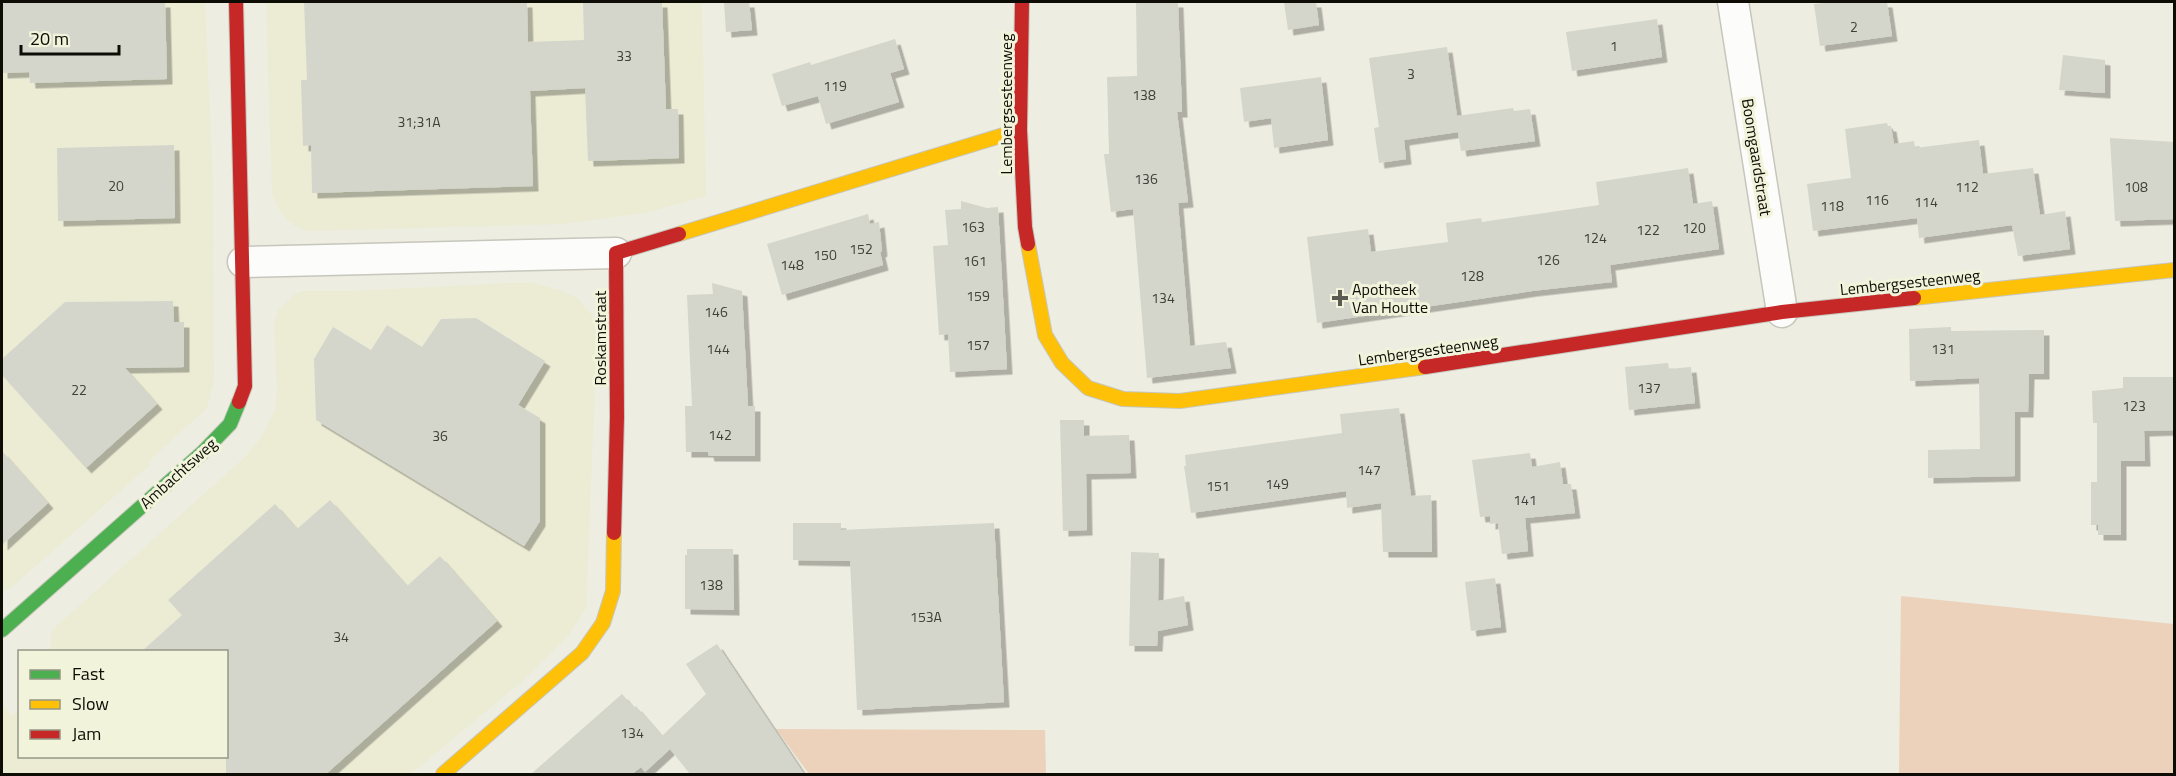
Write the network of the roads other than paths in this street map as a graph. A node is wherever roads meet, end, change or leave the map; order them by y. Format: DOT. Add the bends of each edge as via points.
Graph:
graph roads {
  1 [pos="236,2"];
  2 [pos="1023,2"];
  3 [pos="1733,2"];
  4 [pos="1020,130"];
  5 [pos="616,253"];
  6 [pos="243,262"];
  7 [pos="2175,270"];
  8 [pos="1782,312"];
  9 [pos="2,630"];
  10 [pos="443,774"];
  1 -- 6 [label="street, Ambachtsweg"];
  2 -- 4 [label="street, Lembergsesteenweg"];
  3 -- 8 [label="street, Boomgaardstraat"];
  4 -- 5 [label="street"];
  4 -- 8 [label="street, Lembergsesteenweg" via="1025,227 1045,335 1062,363 1088,388 1123,399 1192,400"];
  5 -- 6 [label="street"];
  5 -- 10 [label="street, Roskamstraat" via="613,591 603,623 582,652"];
  6 -- 9 [label="street, Ambachtsweg" via="245,386 230,424"];
  7 -- 8 [label="street, Lembergsesteenweg"];
}
